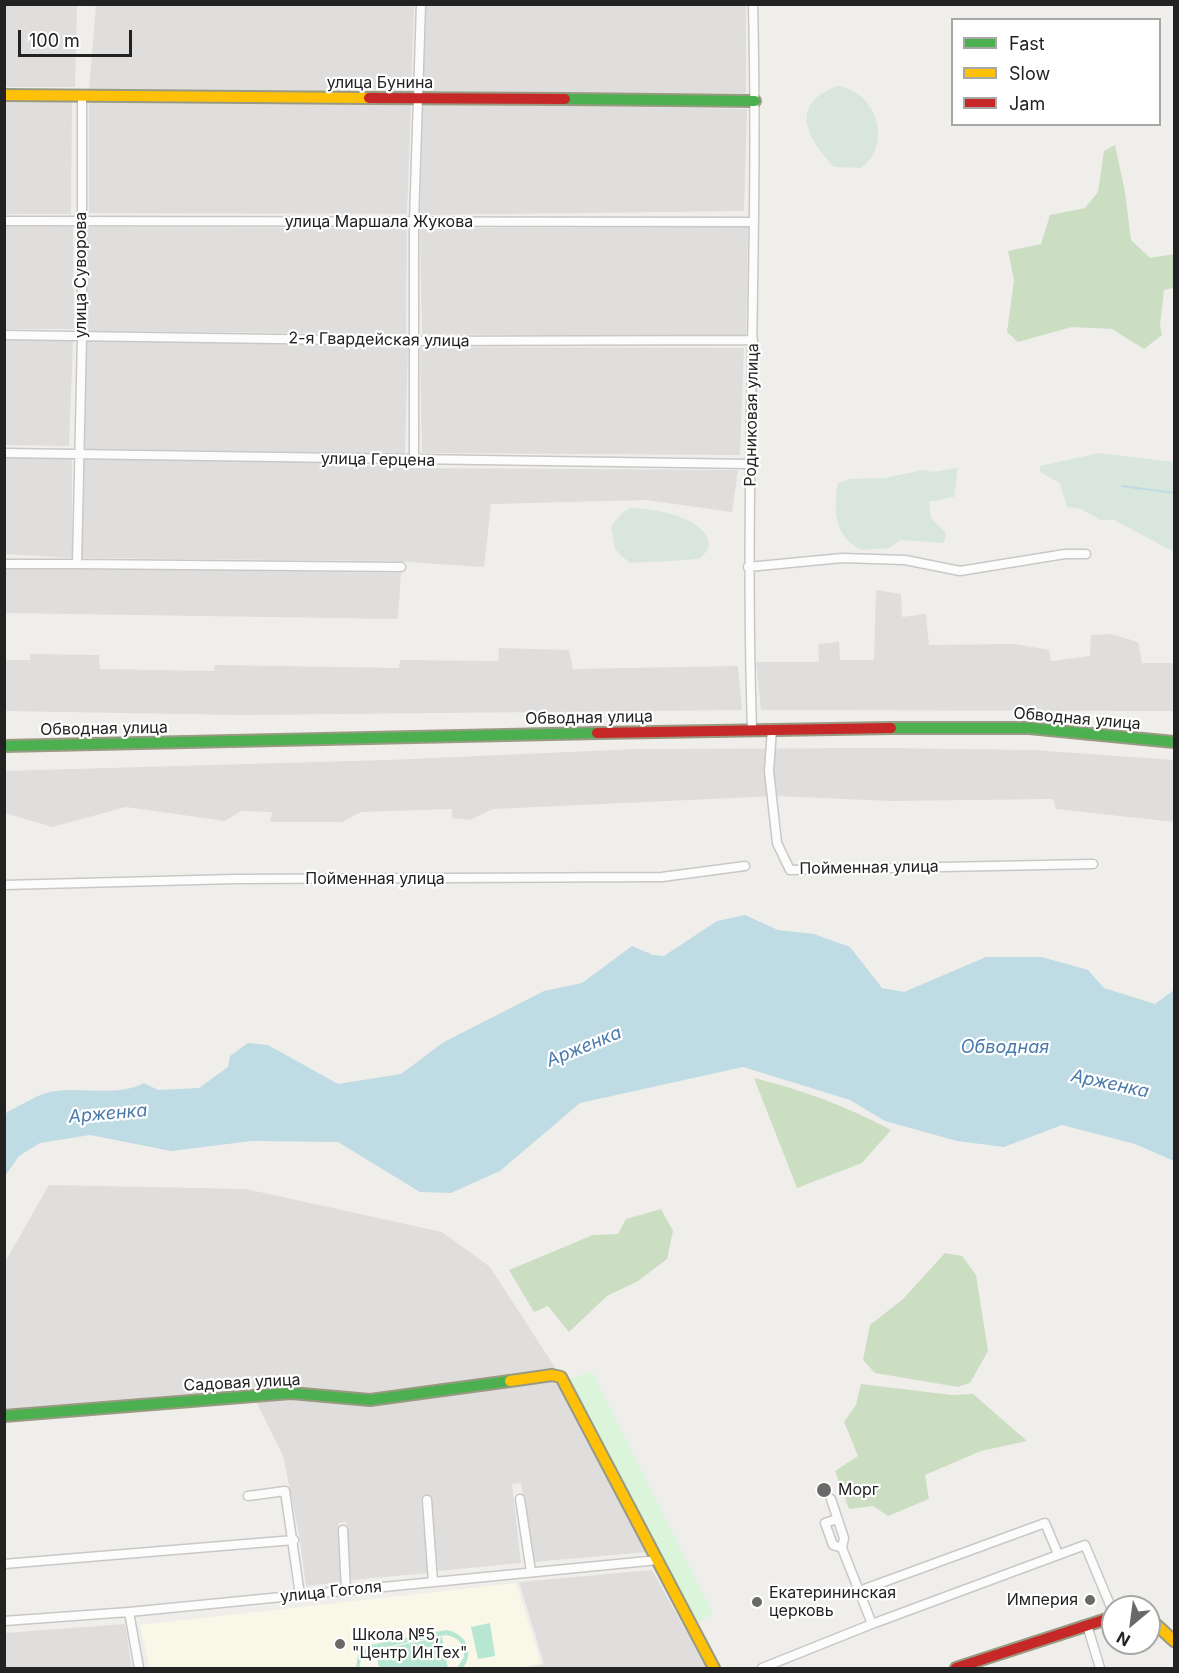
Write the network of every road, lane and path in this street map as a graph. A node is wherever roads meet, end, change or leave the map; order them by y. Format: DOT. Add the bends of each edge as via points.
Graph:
graph roads {
  1 [pos="421,4"];
  2 [pos="753,4"];
  3 [pos="4,95"];
  4 [pos="82,96"];
  5 [pos="418,99"];
  6 [pos="755,101"];
  7 [pos="4,221"];
  8 [pos="81,221"];
  9 [pos="414,222"];
  10 [pos="754,222"];
  11 [pos="4,335"];
  12 [pos="82,336"];
  13 [pos="753,340"];
  14 [pos="414,341"];
  15 [pos="4,453"];
  16 [pos="78,454"];
  17 [pos="414,460"];
  18 [pos="751,464"];
  19 [pos="1086,554"];
  20 [pos="4,564"];
  21 [pos="77,564"];
  22 [pos="401,567"];
  23 [pos="748,567"];
  24 [pos="752,729"];
  25 [pos="772,729"];
  26 [pos="1174,742"];
  27 [pos="4,746"];
  28 [pos="1093,864"];
  29 [pos="745,866"];
  30 [pos="4,885"];
  31 [pos="4,1416"];
  32 [pos="248,1496"];
  33 [pos="520,1499"];
  34 [pos="831,1499"];
  35 [pos="427,1500"];
  36 [pos="837,1519"];
  37 [pos="343,1530"];
  38 [pos="294,1540"];
  39 [pos="842,1548"];
  40 [pos="1058,1554"];
  41 [pos="658,1560"];
  42 [pos="4,1564"];
  43 [pos="531,1572"];
  44 [pos="434,1582"];
  45 [pos="346,1590"];
  46 [pos="859,1591"];
  47 [pos="300,1595"];
  48 [pos="1106,1595"];
  49 [pos="129,1612"];
  50 [pos="4,1621"];
  51 [pos="1101,1621"];
  52 [pos="872,1624"];
  53 [pos="1087,1625"];
  54 [pos="1161,1629"];
  55 [pos="1174,1641"];
  56 [pos="139,1668"];
  57 [pos="714,1668"];
  58 [pos="762,1668"];
  59 [pos="956,1668"];
  60 [pos="1100,1668"];
  1 -- 5 [label="street"];
  2 -- 6 [label="street, Родниковая улица"];
  3 -- 4 [label="street, улица Бунина"];
  4 -- 5 [label="street, улица Бунина"];
  4 -- 8 [label="street, улица Суворова"];
  5 -- 6 [label="street, улица Бунина"];
  5 -- 9 [label="street"];
  6 -- 10 [label="street, Родниковая улица"];
  7 -- 8 [label="street, улица Маршала Жукова"];
  8 -- 9 [label="street, улица Маршала Жукова"];
  8 -- 12 [label="street, улица Суворова"];
  9 -- 10 [label="street, улица Маршала Жукова"];
  9 -- 14 [label="street"];
  10 -- 13 [label="street, Родниковая улица"];
  11 -- 12 [label="street, 2-я Гвардейская улица"];
  12 -- 14 [label="street, 2-я Гвардейская улица"];
  12 -- 16 [label="street, улица Суворова"];
  13 -- 14 [label="street, 2-я Гвардейская улица"];
  13 -- 18 [label="street, Родниковая улица"];
  14 -- 17 [label="street"];
  15 -- 16 [label="street, улица Герцена"];
  16 -- 17 [label="street, улица Герцена"];
  16 -- 21 [label="street, улица Суворова"];
  17 -- 18 [label="street, улица Герцена"];
  18 -- 23 [label="street, Родниковая улица"];
  19 -- 23 [label="street" via="960,571 905,560 842,558"];
  20 -- 21 [label="street"];
  21 -- 22 [label="street"];
  23 -- 24 [label="street, Родниковая улица"];
  24 -- 25 [label="street, Обводная улица"];
  24 -- 27 [label="street, Обводная улица"];
  25 -- 26 [label="street, Обводная улица" via="1029,728"];
  25 -- 28 [label="street, Пойменная улица" via="769,771 777,843 790,870"];
  29 -- 30 [label="street, Пойменная улица" via="662,877 235,879"];
  31 -- 41 [label="street, Садовая улица" via="291,1393 370,1400 552,1375 561,1377"];
  32 -- 38 [label="street" via="285,1491"];
  33 -- 43 [label="street"];
  34 -- 36 [label="street"];
  35 -- 44 [label="street"];
  36 -- 39 [label="street" via="844,1538"];
  36 -- 39 [label="street" via="825,1523 833,1545"];
  37 -- 45 [label="street"];
  38 -- 42 [label="street"];
  38 -- 47 [label="street"];
  39 -- 46 [label="street"];
  40 -- 46 [label="street" via="1046,1523"];
  40 -- 48 [label="street" via="1085,1545"];
  40 -- 52 [label="street"];
  41 -- 43 [label="street, улица Гоголя"];
  41 -- 57 [label="street"];
  43 -- 44 [label="street, улица Гоголя"];
  44 -- 45 [label="street, улица Гоголя"];
  45 -- 47 [label="street, улица Гоголя"];
  46 -- 52 [label="street"];
  47 -- 49 [label="street, улица Гоголя"];
  49 -- 50 [label="street, улица Гоголя"];
  49 -- 56 [label="street"];
  51 -- 53 [label="street"];
  52 -- 58 [label="street"];
  53 -- 59 [label="street"];
  53 -- 60 [label="street"];
  54 -- 55 [label="street"];
}
